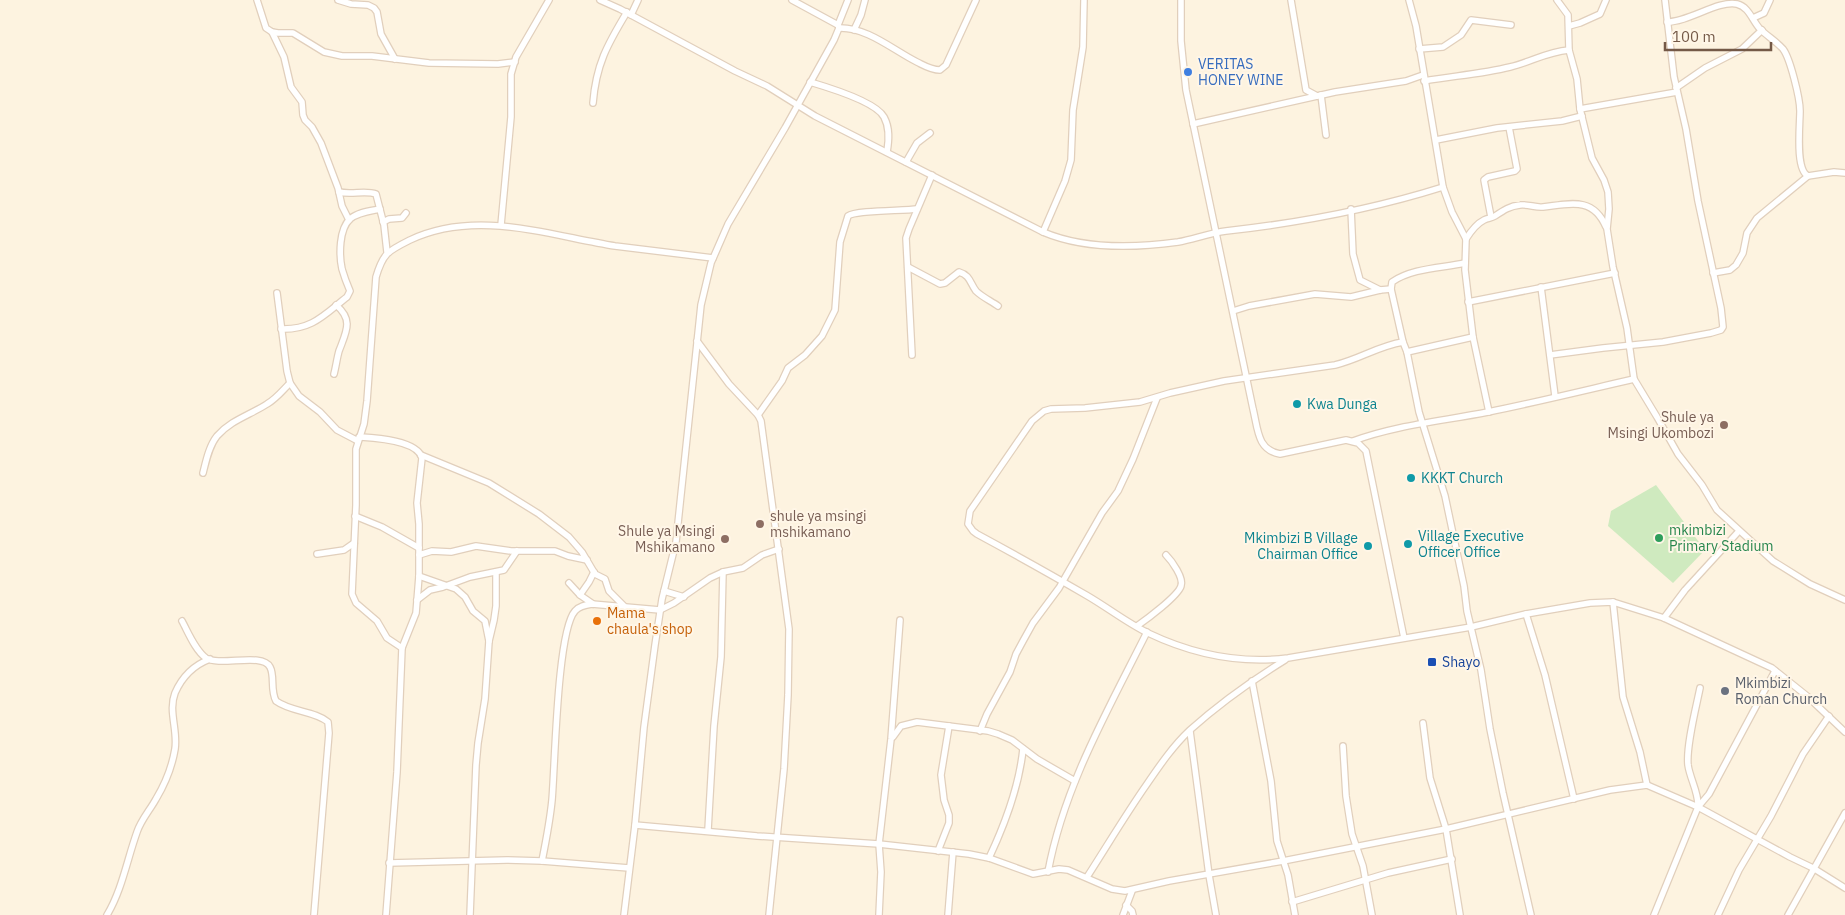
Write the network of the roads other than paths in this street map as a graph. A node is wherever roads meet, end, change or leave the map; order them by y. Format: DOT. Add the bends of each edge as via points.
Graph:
graph roads {
  1 [pos="257,0"];
  2 [pos="338,0"];
  3 [pos="549,0"];
  4 [pos="600,0"];
  5 [pos="638,0"];
  6 [pos="792,0"];
  7 [pos="848,0"];
  8 [pos="864,0"];
  9 [pos="976,0"];
  10 [pos="1084,0"];
  11 [pos="1181,0"];
  12 [pos="1291,0"];
  13 [pos="1409,0"];
  14 [pos="1557,0"];
  15 [pos="1606,0"];
  16 [pos="1665,0"];
  17 [pos="1770,0"];
  18 [pos="367,2"];
  19 [pos="1734,2"];
  20 [pos="629,14"];
  21 [pos="1753,18"];
  22 [pos="1668,22"];
  23 [pos="1511,25"];
  24 [pos="1569,26"];
  25 [pos="838,27"];
  26 [pos="854,30"];
  27 [pos="1762,30"];
  28 [pos="272,32"];
  29 [pos="1419,49"];
  30 [pos="1569,50"];
  31 [pos="395,59"];
  32 [pos="515,62"];
  33 [pos="1424,78"];
  34 [pos="810,82"];
  35 [pos="1306,90"];
  36 [pos="1676,90"];
  37 [pos="1319,95"];
  38 [pos="1300,101"];
  39 [pos="593,103"];
  40 [pos="797,106"];
  41 [pos="1580,109"];
  42 [pos="1582,116"];
  43 [pos="1193,124"];
  44 [pos="1509,127"];
  45 [pos="930,133"];
  46 [pos="1326,135"];
  47 [pos="1436,140"];
  48 [pos="887,152"];
  49 [pos="906,162"];
  50 [pos="1845,173"];
  51 [pos="932,175"];
  52 [pos="1808,176"];
  53 [pos="1443,187"];
  54 [pos="339,192"];
  55 [pos="380,209"];
  56 [pos="917,209"];
  57 [pos="1351,210"];
  58 [pos="406,213"];
  59 [pos="1491,217"];
  60 [pos="349,220"];
  61 [pos="383,222"];
  62 [pos="501,226"];
  63 [pos="1607,229"];
  64 [pos="1042,232"];
  65 [pos="1216,234"];
  66 [pos="1466,239"];
  67 [pos="388,252"];
  68 [pos="714,258"];
  69 [pos="1465,263"];
  70 [pos="908,267"];
  71 [pos="1713,273"];
  72 [pos="1615,274"];
  73 [pos="1541,287"];
  74 [pos="1391,289"];
  75 [pos="1380,290"];
  76 [pos="277,293"];
  77 [pos="1468,302"];
  78 [pos="336,305"];
  79 [pos="998,306"];
  80 [pos="1232,311"];
  81 [pos="281,329"];
  82 [pos="1473,337"];
  83 [pos="697,341"];
  84 [pos="1403,342"];
  85 [pos="1630,345"];
  86 [pos="1407,352"];
  87 [pos="912,355"];
  88 [pos="1550,356"];
  89 [pos="334,374"];
  90 [pos="1248,377"];
  91 [pos="1634,379"];
  92 [pos="290,383"];
  93 [pos="1555,396"];
  94 [pos="1157,398"];
  95 [pos="1489,412"];
  96 [pos="758,416"];
  97 [pos="1423,424"];
  98 [pos="359,439"];
  99 [pos="1353,441"];
  100 [pos="421,455"];
  101 [pos="203,473"];
  102 [pos="355,516"];
  103 [pos="1739,531"];
  104 [pos="354,543"];
  105 [pos="779,549"];
  106 [pos="419,551"];
  107 [pos="516,551"];
  108 [pos="317,554"];
  109 [pos="1166,555"];
  110 [pos="587,560"];
  111 [pos="496,572"];
  112 [pos="594,572"];
  113 [pos="724,572"];
  114 [pos="419,576"];
  115 [pos="1062,582"];
  116 [pos="569,583"];
  117 [pos="447,586"];
  118 [pos="664,591"];
  119 [pos="580,595"];
  120 [pos="684,596"];
  121 [pos="417,600"];
  122 [pos="1845,600"];
  123 [pos="1612,602"];
  124 [pos="593,604"];
  125 [pos="624,606"];
  126 [pos="660,610"];
  127 [pos="1526,614"];
  128 [pos="1664,618"];
  129 [pos="900,620"];
  130 [pos="182,621"];
  131 [pos="1137,626"];
  132 [pos="1471,627"];
  133 [pos="1147,632"];
  134 [pos="1404,638"];
  135 [pos="489,641"];
  136 [pos="402,648"];
  137 [pos="1288,658"];
  138 [pos="210,659"];
  139 [pos="1776,671"];
  140 [pos="1252,681"];
  141 [pos="1700,688"];
  142 [pos="1829,716"];
  143 [pos="1422,723"];
  144 [pos="948,726"];
  145 [pos="980,731"];
  146 [pos="1190,731"];
  147 [pos="1845,732"];
  148 [pos="891,739"];
  149 [pos="1343,746"];
  150 [pos="1023,750"];
  151 [pos="1075,781"];
  152 [pos="1647,785"];
  153 [pos="1574,799"];
  154 [pos="1698,807"];
  155 [pos="1507,813"];
  156 [pos="1845,813"];
  157 [pos="635,825"];
  158 [pos="1446,829"];
  159 [pos="708,830"];
  160 [pos="778,837"];
  161 [pos="1757,838"];
  162 [pos="880,844"];
  163 [pos="1356,846"];
  164 [pos="938,851"];
  165 [pos="953,852"];
  166 [pos="989,858"];
  167 [pos="1452,859"];
  168 [pos="472,861"];
  169 [pos="542,861"];
  170 [pos="1283,861"];
  171 [pos="389,863"];
  172 [pos="630,868"];
  173 [pos="1813,868"];
  174 [pos="1048,872"];
  175 [pos="1209,875"];
  176 [pos="1087,877"];
  177 [pos="1365,879"];
  178 [pos="1845,888"];
  179 [pos="1132,891"];
  180 [pos="1292,902"];
  181 [pos="1126,905"];
  182 [pos="107,915"];
  183 [pos="314,915"];
  184 [pos="386,915"];
  185 [pos="470,915"];
  186 [pos="624,915"];
  187 [pos="769,915"];
  188 [pos="879,915"];
  189 [pos="948,915"];
  190 [pos="1123,915"];
  191 [pos="1133,915"];
  192 [pos="1216,915"];
  193 [pos="1295,915"];
  194 [pos="1372,915"];
  195 [pos="1460,915"];
  196 [pos="1531,915"];
  197 [pos="1654,915"];
  198 [pos="1718,915"];
  199 [pos="1788,915"];
  1 -- 28 [label="street" via="266,28"];
  2 -- 18 [label="street" via="351,4"];
  3 -- 32 [label="street"];
  4 -- 20 [label="street"];
  5 -- 20 [label="street"];
  6 -- 25 [label="street"];
  7 -- 25 [label="street"];
  8 -- 26 [label="street"];
  9 -- 26 [label="street" via="946,65 940,70 928,68"];
  10 -- 64 [label="street" via="1083,47 1073,110 1070,160 1065,181"];
  11 -- 43 [label="street" via="1182,68"];
  12 -- 35 [label="street"];
  13 -- 29 [label="street"];
  14 -- 24 [label="street" via="1568,16"];
  15 -- 24 [label="street" via="1600,14"];
  16 -- 22 [label="street"];
  17 -- 21 [label="street" via="1764,13"];
  18 -- 31 [label="street" via="377,12 381,34"];
  19 -- 21 [label="street"];
  19 -- 22 [label="street" via="1690,18"];
  20 -- 39 [label="street" via="599,64"];
  20 -- 40 [label="street" via="767,86"];
  21 -- 27 [label="street"];
  22 -- 36 [label="street"];
  23 -- 29 [label="street" via="1471,20 1447,45"];
  24 -- 30 [label="street"];
  25 -- 26 [label="street"];
  25 -- 34 [label="street"];
  27 -- 36 [label="street" via="1742,49 1705,68"];
  27 -- 52 [label="street" via="1780,45 1789,61 1800,104 1801,166"];
  28 -- 31 [label="street" via="293,33 324,52 342,56"];
  28 -- 54 [label="street" via="284,57 291,87 302,102 303,115 320,142"];
  29 -- 33 [label="street"];
  30 -- 33 [label="street" via="1542,55 1527,63 1498,70"];
  30 -- 41 [label="street" via="1577,79"];
  31 -- 32 [label="street" via="429,63"];
  32 -- 62 [label="street" via="511,74 511,117"];
  33 -- 37 [label="street"];
  33 -- 47 [label="street"];
  34 -- 40 [label="street"];
  34 -- 48 [label="street" via="855,98 879,111 889,132"];
  35 -- 37 [label="street"];
  35 -- 38 [label="street"];
  36 -- 41 [label="street"];
  36 -- 71 [label="street"];
  37 -- 38 [label="street"];
  37 -- 46 [label="street"];
  38 -- 43 [label="street"];
  40 -- 48 [label="street"];
  40 -- 68 [label="street" via="728,224"];
  41 -- 42 [label="street"];
  42 -- 44 [label="street"];
  42 -- 63 [label="street" via="1592,158 1608,192"];
  43 -- 65 [label="street"];
  44 -- 47 [label="street"];
  44 -- 59 [label="street" via="1517,169 1484,180"];
  45 -- 49 [label="street" via="917,143"];
  47 -- 53 [label="street"];
  48 -- 49 [label="street"];
  49 -- 51 [label="street"];
  50 -- 52 [label="street"];
  51 -- 56 [label="street"];
  51 -- 64 [label="street"];
  52 -- 71 [label="street" via="1756,218 1736,265 1730,270"];
  53 -- 57 [label="street"];
  53 -- 66 [label="street"];
  54 -- 55 [label="street" via="374,193"];
  54 -- 60 [label="street"];
  55 -- 60 [label="street" via="358,214"];
  55 -- 61 [label="street"];
  56 -- 70 [label="street" via="907,234"];
  56 -- 96 [label="street" via="855,212 848,216 840,242 832,318 819,340 787,369 782,382"];
  57 -- 65 [label="street"];
  57 -- 75 [label="street" via="1353,254 1360,280"];
  58 -- 61 [label="street" via="402,218"];
  59 -- 63 [label="street" via="1518,205 1583,204 1601,217"];
  59 -- 66 [label="street" via="1478,224"];
  60 -- 78 [label="street" via="342,240 341,260 350,291"];
  61 -- 67 [label="street"];
  62 -- 67 [label="street" via="432,231"];
  62 -- 68 [label="street" via="616,246"];
  63 -- 72 [label="street"];
  64 -- 65 [label="street" via="1066,240 1126,246 1179,242"];
  65 -- 80 [label="street"];
  66 -- 69 [label="street"];
  67 -- 98 [label="street" via="380,262 376,277 368,401"];
  68 -- 83 [label="street" via="700,305"];
  69 -- 74 [label="street" via="1396,279"];
  69 -- 77 [label="street"];
  70 -- 79 [label="street" via="940,284 959,272 964,274 977,291"];
  70 -- 87 [label="street"];
  71 -- 85 [label="street" via="1724,322 1721,330"];
  72 -- 73 [label="street"];
  72 -- 85 [label="street"];
  73 -- 77 [label="street"];
  73 -- 88 [label="street"];
  74 -- 75 [label="street"];
  74 -- 84 [label="street"];
  75 -- 80 [label="street" via="1353,297 1315,294"];
  76 -- 81 [label="street"];
  77 -- 82 [label="street"];
  78 -- 81 [label="street" via="306,327"];
  78 -- 89 [label="street" via="345,314 347,324"];
  80 -- 90 [label="street"];
  81 -- 92 [label="street"];
  82 -- 86 [label="street"];
  82 -- 95 [label="street"];
  83 -- 96 [label="street"];
  83 -- 118 [label="street" via="676,542"];
  84 -- 86 [label="street"];
  84 -- 90 [label="street" via="1383,346 1335,365"];
  85 -- 88 [label="street"];
  85 -- 91 [label="street"];
  86 -- 97 [label="street"];
  88 -- 93 [label="street"];
  90 -- 94 [label="street" via="1193,387"];
  90 -- 99 [label="street" via="1263,446 1271,452 1280,454"];
  91 -- 93 [label="street"];
  91 -- 103 [label="street" via="1678,454 1717,510"];
  92 -- 98 [label="street" via="331,426"];
  92 -- 101 [label="street" via="267,404 235,421 217,437"];
  93 -- 95 [label="street"];
  94 -- 115 [label="street" via="1118,491"];
  94 -- 115 [label="street" via="1107,406 1051,409 1039,414 970,512 968,524 973,532"];
  95 -- 97 [label="street"];
  96 -- 105 [label="street"];
  97 -- 99 [label="street"];
  97 -- 132 [label="street" via="1445,496"];
  98 -- 100 [label="street" via="392,440 411,447"];
  98 -- 102 [label="street"];
  99 -- 134 [label="street" via="1366,451 1370,463"];
  100 -- 106 [label="street" via="417,503"];
  100 -- 110 [label="street" via="489,482 569,537"];
  102 -- 104 [label="street"];
  102 -- 106 [label="street" via="382,527"];
  103 -- 122 [label="street" via="1784,569"];
  103 -- 128 [label="street"];
  104 -- 108 [label="street" via="344,550"];
  104 -- 136 [label="street" via="353,599 377,621 387,638"];
  105 -- 113 [label="street" via="762,555 743,568"];
  105 -- 160 [label="street" via="789,629 786,734"];
  106 -- 107 [label="street" via="451,552 476,546"];
  106 -- 114 [label="street"];
  107 -- 110 [label="street" via="556,551"];
  107 -- 111 [label="street" via="504,570"];
  109 -- 131 [label="street" via="1175,567 1181,587"];
  110 -- 112 [label="street"];
  111 -- 117 [label="street"];
  111 -- 135 [label="street" via="496,606"];
  112 -- 119 [label="street"];
  112 -- 125 [label="street" via="605,579 609,591"];
  113 -- 120 [label="street"];
  113 -- 159 [label="street" via="722,649"];
  114 -- 117 [label="street"];
  114 -- 121 [label="street"];
  115 -- 131 [label="street"];
  115 -- 145 [label="street" via="1023,641"];
  116 -- 119 [label="street"];
  117 -- 121 [label="street" via="427,591"];
  117 -- 135 [label="street" via="465,597 473,611 483,619"];
  118 -- 120 [label="street"];
  118 -- 126 [label="street"];
  119 -- 124 [label="street"];
  120 -- 126 [label="street"];
  121 -- 136 [label="street" via="414,619"];
  123 -- 127 [label="street"];
  123 -- 128 [label="street"];
  123 -- 152 [label="street" via="1623,697"];
  124 -- 125 [label="street"];
  124 -- 169 [label="street" via="582,605 574,611 565,635 552,799"];
  125 -- 126 [label="street"];
  126 -- 157 [label="street"];
  127 -- 132 [label="street"];
  127 -- 153 [label="street" via="1545,675"];
  128 -- 139 [label="street"];
  129 -- 148 [label="street"];
  130 -- 138 [label="street" via="201,653"];
  131 -- 133 [label="street"];
  132 -- 134 [label="street"];
  132 -- 155 [label="street"];
  133 -- 137 [label="street" via="1192,650 1224,658 1264,661"];
  133 -- 151 [label="street"];
  134 -- 137 [label="street"];
  135 -- 168 [label="street" via="475,779"];
  136 -- 171 [label="street"];
  137 -- 140 [label="street"];
  138 -- 182 [label="street" via="193,667 174,696 172,710 176,737 169,772 137,832"];
  138 -- 183 [label="street" via="266,663 271,668 276,701 328,722"];
  139 -- 142 [label="street"];
  139 -- 154 [label="street" via="1709,794"];
  140 -- 146 [label="street"];
  140 -- 170 [label="street" via="1271,781 1276,841"];
  141 -- 154 [label="street" via="1688,759"];
  142 -- 147 [label="street"];
  142 -- 161 [label="street" via="1803,754"];
  143 -- 158 [label="street" via="1430,778"];
  144 -- 145 [label="street"];
  144 -- 148 [label="street" via="907,723"];
  144 -- 164 [label="street" via="941,775 949,823"];
  145 -- 150 [label="street" via="1009,738"];
  146 -- 175 [label="street"];
  146 -- 176 [label="street" via="1163,760"];
  148 -- 162 [label="street"];
  149 -- 163 [label="street" via="1346,796"];
  150 -- 151 [label="street"];
  150 -- 166 [label="street" via="1009,812"];
  151 -- 174 [label="street"];
  152 -- 153 [label="street"];
  152 -- 154 [label="street"];
  153 -- 155 [label="street"];
  154 -- 161 [label="street"];
  154 -- 197 [label="street"];
  155 -- 158 [label="street"];
  155 -- 196 [label="street"];
  156 -- 173 [label="street"];
  157 -- 159 [label="street"];
  157 -- 172 [label="street"];
  158 -- 163 [label="street"];
  158 -- 167 [label="street"];
  159 -- 160 [label="street"];
  160 -- 162 [label="street"];
  160 -- 187 [label="street"];
  161 -- 173 [label="street"];
  161 -- 198 [label="street"];
  162 -- 164 [label="street"];
  162 -- 188 [label="street"];
  163 -- 170 [label="street"];
  163 -- 177 [label="street"];
  164 -- 165 [label="street"];
  165 -- 166 [label="street"];
  165 -- 189 [label="street"];
  166 -- 174 [label="street" via="1033,874"];
  167 -- 177 [label="street"];
  167 -- 195 [label="street"];
  168 -- 169 [label="street"];
  168 -- 171 [label="street"];
  168 -- 185 [label="street"];
  169 -- 172 [label="street"];
  170 -- 175 [label="street"];
  170 -- 180 [label="street"];
  171 -- 184 [label="street"];
  172 -- 186 [label="street"];
  173 -- 178 [label="street"];
  173 -- 199 [label="street"];
  174 -- 176 [label="street" via="1063,869"];
  175 -- 179 [label="street"];
  175 -- 192 [label="street"];
  176 -- 179 [label="street" via="1118,891"];
  177 -- 180 [label="street"];
  177 -- 194 [label="street"];
  179 -- 181 [label="street"];
  180 -- 193 [label="street"];
  181 -- 190 [label="street"];
  181 -- 191 [label="street"];
}
